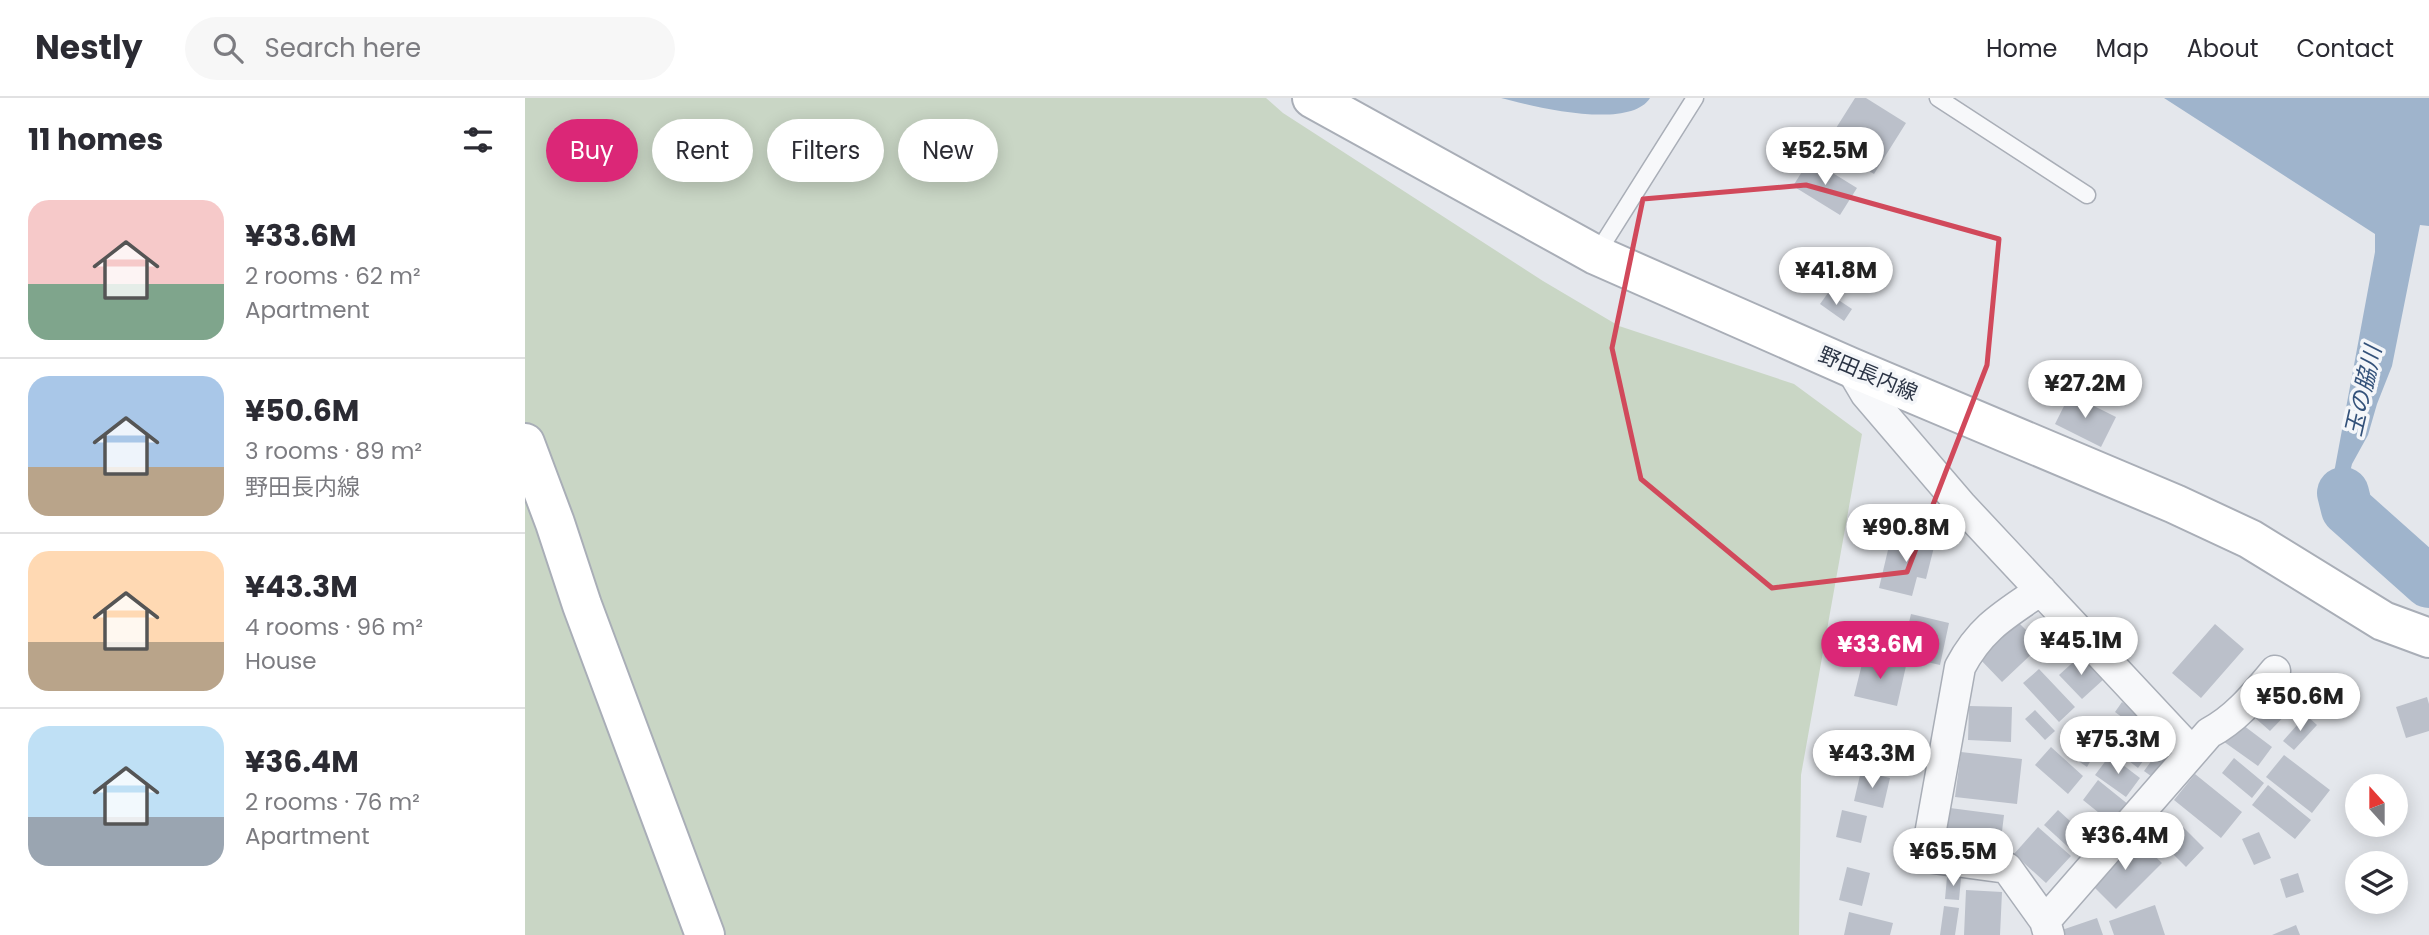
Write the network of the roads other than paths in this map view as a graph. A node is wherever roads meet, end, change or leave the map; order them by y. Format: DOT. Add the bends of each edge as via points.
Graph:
graph roads {
  1 [pos="1312,98"];
  2 [pos="1695,98"];
  3 [pos="1938,98"];
  4 [pos="2087,195"];
  5 [pos="1596,255"];
  6 [pos="1850,367"];
  7 [pos="525,443"];
  8 [pos="2041,590"];
  9 [pos="2429,638"];
  10 [pos="2275,671"];
  11 [pos="2192,752"];
  12 [pos="2047,928"];
  13 [pos="705,935"];
  1 -- 5 [label="main road, 野田長内線"];
  2 -- 5 [label="lane"];
  3 -- 4 [label="lane"];
  5 -- 6 [label="main road, 野田長内線"];
  6 -- 8 [label="street" via="1865,394"];
  6 -- 9 [label="main road, 野田長内線" via="2250,539 2383,621"];
  7 -- 13 [label="main road"];
  8 -- 11 [label="street"];
  8 -- 12 [label="street" via="1987,628 1960,667 1926,857 2007,868"];
  10 -- 11 [label="street" via="2245,707"];
  11 -- 12 [label="street"];
}
